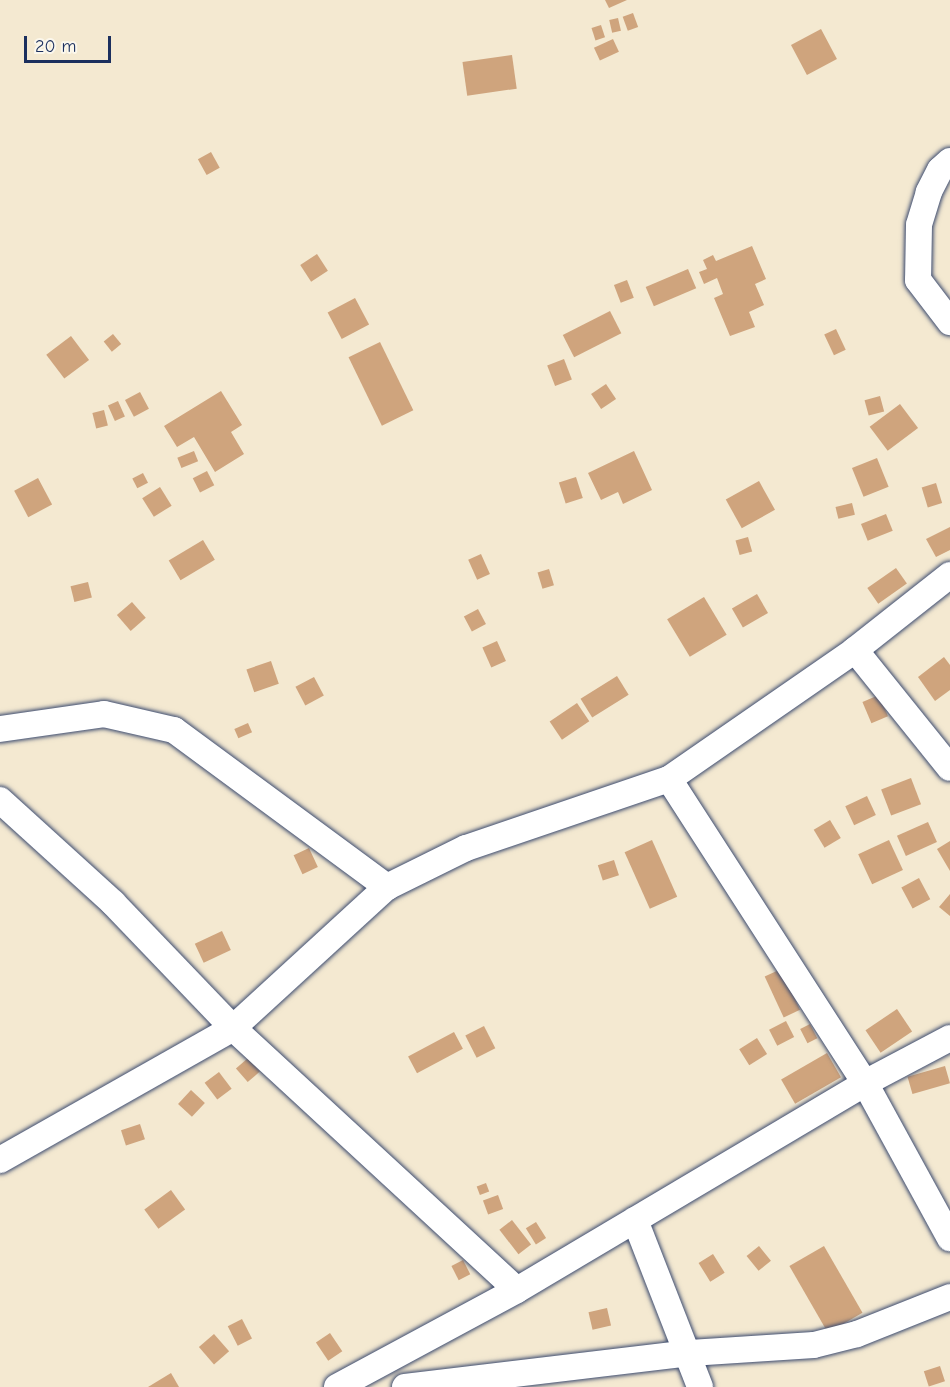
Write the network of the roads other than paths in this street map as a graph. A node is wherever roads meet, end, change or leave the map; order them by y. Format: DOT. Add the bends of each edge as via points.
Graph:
graph roads {
  1 [pos="950,161"];
  2 [pos="950,322"];
  3 [pos="950,575"];
  4 [pos="855,651"];
  5 [pos="0,729"];
  6 [pos="950,768"];
  7 [pos="669,780"];
  8 [pos="0,800"];
  9 [pos="387,887"];
  10 [pos="233,1028"];
  11 [pos="950,1038"];
  12 [pos="865,1083"];
  13 [pos="0,1160"];
  14 [pos="635,1220"];
  15 [pos="950,1238"];
  16 [pos="517,1290"];
  17 [pos="950,1297"];
  18 [pos="690,1353"];
  19 [pos="337,1387"];
  20 [pos="405,1387"];
  21 [pos="700,1387"];
  1 -- 2 [label="street" via="928,192 919,225 918,280"];
  3 -- 4 [label="street"];
  4 -- 6 [label="street"];
  4 -- 7 [label="street"];
  5 -- 9 [label="street" via="104,714 174,730"];
  7 -- 9 [label="street" via="466,848"];
  7 -- 12 [label="street"];
  8 -- 10 [label="street" via="113,903"];
  9 -- 10 [label="street"];
  10 -- 13 [label="street"];
  10 -- 16 [label="street"];
  11 -- 12 [label="street"];
  12 -- 14 [label="street"];
  12 -- 15 [label="street"];
  14 -- 16 [label="street"];
  14 -- 18 [label="street"];
  16 -- 19 [label="street"];
  17 -- 18 [label="street" via="835,1341"];
  18 -- 20 [label="street"];
  18 -- 21 [label="street"];
}
